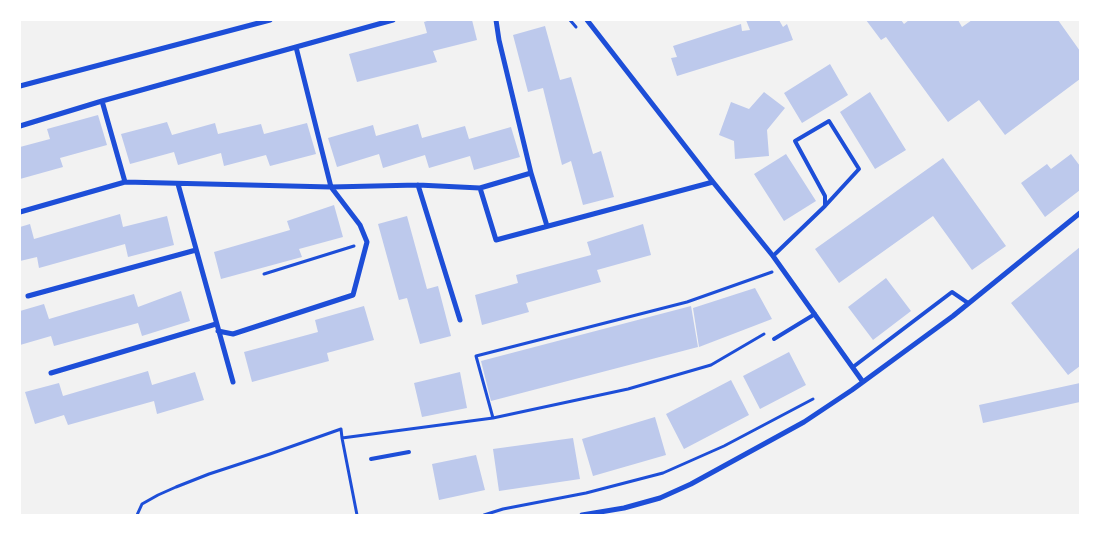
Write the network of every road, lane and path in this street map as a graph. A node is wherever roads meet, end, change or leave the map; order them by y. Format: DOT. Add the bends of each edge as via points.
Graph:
graph roads {
  1 [pos="248,20"];
  2 [pos="270,20"];
  3 [pos="393,20"];
  4 [pos="496,20"];
  5 [pos="587,20"];
  6 [pos="237,27"];
  7 [pos="296,47"];
  8 [pos="20,86"];
  9 [pos="102,101"];
  10 [pos="20,126"];
  11 [pos="531,173"];
  12 [pos="125,182"];
  13 [pos="713,182"];
  14 [pos="178,184"];
  15 [pos="418,185"];
  16 [pos="331,186"];
  17 [pos="480,188"];
  18 [pos="825,206"];
  19 [pos="20,212"];
  20 [pos="1080,213"];
  21 [pos="547,226"];
  22 [pos="367,242"];
  23 [pos="196,250"];
  24 [pos="773,256"];
  25 [pos="782,268"];
  26 [pos="264,274"];
  27 [pos="28,296"];
  28 [pos="968,303"];
  29 [pos="815,314"];
  30 [pos="460,320"];
  31 [pos="216,324"];
  32 [pos="218,331"];
  33 [pos="769,332"];
  34 [pos="774,339"];
  35 [pos="853,367"];
  36 [pos="51,373"];
  37 [pos="232,382"];
  38 [pos="863,382"];
  39 [pos="816,398"];
  40 [pos="493,418"];
  41 [pos="342,438"];
  42 [pos="409,452"];
  43 [pos="370,460"];
  44 [pos="137,515"];
  45 [pos="358,515"];
  46 [pos="484,515"];
  47 [pos="582,515"];
  1 -- 6 [label="street"];
  2 -- 6 [label="street"];
  3 -- 7 [label="street"];
  4 -- 11 [label="street"];
  5 -- 13 [label="street"];
  6 -- 8 [label="street"];
  7 -- 9 [label="street"];
  7 -- 16 [label="street"];
  9 -- 10 [label="street"];
  9 -- 12 [label="street"];
  11 -- 17 [label="street"];
  11 -- 21 [label="street"];
  12 -- 14 [label="street"];
  12 -- 19 [label="street"];
  13 -- 21 [label="street"];
  13 -- 24 [label="street"];
  14 -- 16 [label="street"];
  14 -- 23 [label="street"];
  15 -- 16 [label="street"];
  15 -- 17 [label="street"];
  15 -- 30 [label="street"];
  16 -- 22 [label="street" via="360,225"];
  17 -- 21 [label="street" via="496,240"];
  18 -- 18 [label="lane" via="859,169 829,121 795,141 825,196"];
  18 -- 24 [label="lane"];
  20 -- 28 [label="street"];
  22 -- 26 [label="path"];
  22 -- 32 [label="street" via="353,295 233,334"];
  23 -- 27 [label="street"];
  23 -- 31 [label="street"];
  24 -- 25 [label="street"];
  25 -- 29 [label="street"];
  25 -- 40 [label="path" via="687,302 476,356"];
  28 -- 35 [label="lane" via="952,292"];
  28 -- 38 [label="street"];
  29 -- 34 [label="lane"];
  29 -- 35 [label="street"];
  31 -- 32 [label="street"];
  31 -- 36 [label="street"];
  32 -- 37 [label="street"];
  33 -- 40 [label="path" via="711,365 628,389"];
  35 -- 38 [label="street"];
  38 -- 47 [label="street" via="804,422 690,484 643,503"];
  39 -- 46 [label="path" via="724,446 662,473"];
  40 -- 41 [label="path"];
  41 -- 44 [label="path" via="340,429 209,474 142,504"];
  41 -- 45 [label="path"];
  42 -- 43 [label="lane"];
}
